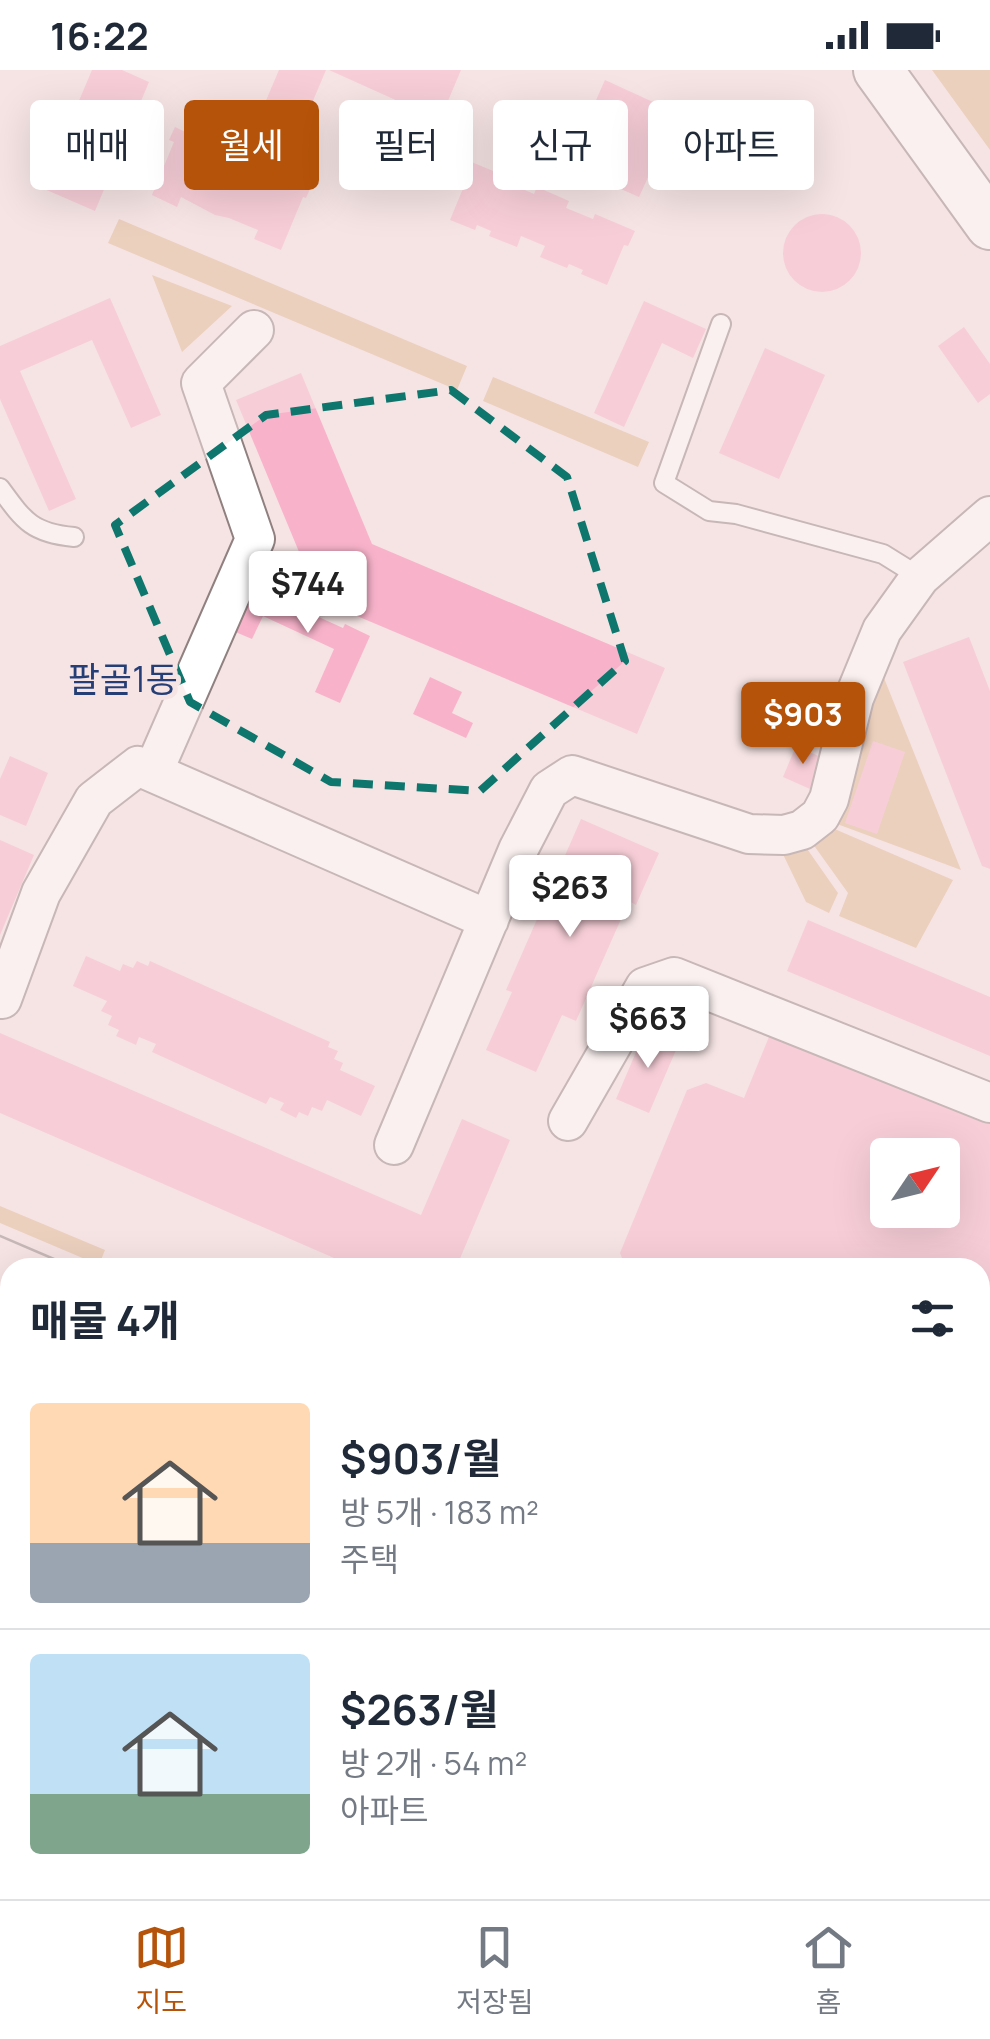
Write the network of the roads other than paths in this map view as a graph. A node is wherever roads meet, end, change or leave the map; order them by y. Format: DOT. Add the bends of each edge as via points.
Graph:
graph roads {
  1 [pos="878,70"];
  2 [pos="990,224"];
  3 [pos="721,324"];
  4 [pos="254,330"];
  5 [pos="0,488"];
  6 [pos="990,516"];
  7 [pos="74,538"];
  8 [pos="920,577"];
  9 [pos="153,772"];
  10 [pos="489,920"];
  11 [pos="2,999"];
  12 [pos="990,1103"];
  13 [pos="568,1122"];
  14 [pos="394,1145"];
  1 -- 2 [label="street"];
  3 -- 8 [label="lane" via="664,483 709,511 884,554"];
  4 -- 9 [label="street" via="200,383 255,539"];
  5 -- 7 [label="lane" via="42,534"];
  6 -- 8 [label="street"];
  8 -- 10 [label="street" via="882,630 854,698 820,816 784,835 749,834 572,775 549,790"];
  9 -- 10 [label="street"];
  9 -- 11 [label="street" via="138,766 94,800 41,893"];
  10 -- 14 [label="street"];
  12 -- 13 [label="street" via="674,977 645,987"];
}
